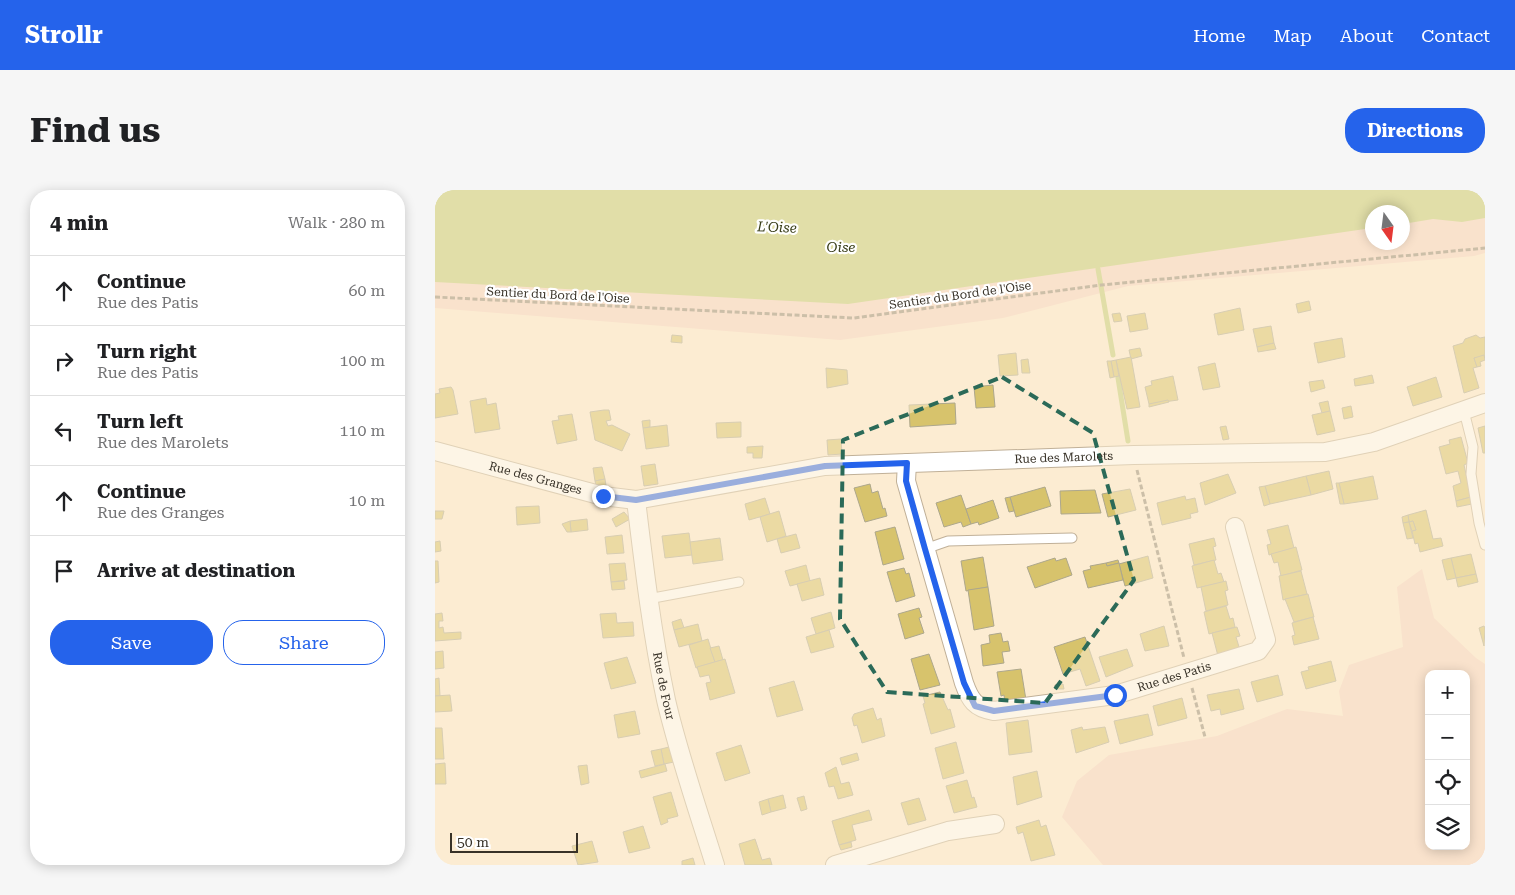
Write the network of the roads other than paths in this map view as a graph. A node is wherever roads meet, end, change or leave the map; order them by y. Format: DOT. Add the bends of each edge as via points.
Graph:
graph roads {
  1 [pos="1485,403"];
  2 [pos="1464,411"];
  3 [pos="435,451"];
  4 [pos="907,463"];
  5 [pos="636,500"];
  6 [pos="1235,527"];
  7 [pos="1072,538"];
  8 [pos="1485,545"];
  9 [pos="925,549"];
  10 [pos="739,582"];
  11 [pos="648,599"];
  12 [pos="995,824"];
  13 [pos="715,865"];
  14 [pos="835,865"];
  1 -- 2 [label="street, Rue des Marolets"];
  2 -- 4 [label="street, Rue des Marolets" via="1374,442 1325,452"];
  2 -- 8 [label="lane" via="1473,446 1471,474"];
  3 -- 5 [label="street, Rue des Granges" via="603,496"];
  4 -- 5 [label="street, Rue des Marolets" via="825,466"];
  4 -- 9 [label="street, Rue des Patis" via="906,481"];
  5 -- 11 [label="street, Rue de Four"];
  6 -- 9 [label="street, Rue des Patis" via="1266,640 1259,651 1115,695 994,711 975,706 964,683"];
  7 -- 9 [label="lane" via="948,541"];
  10 -- 11 [label="lane"];
  11 -- 13 [label="street, Rue de Four" via="679,752"];
  12 -- 14 [label="street" via="948,831"];
}
